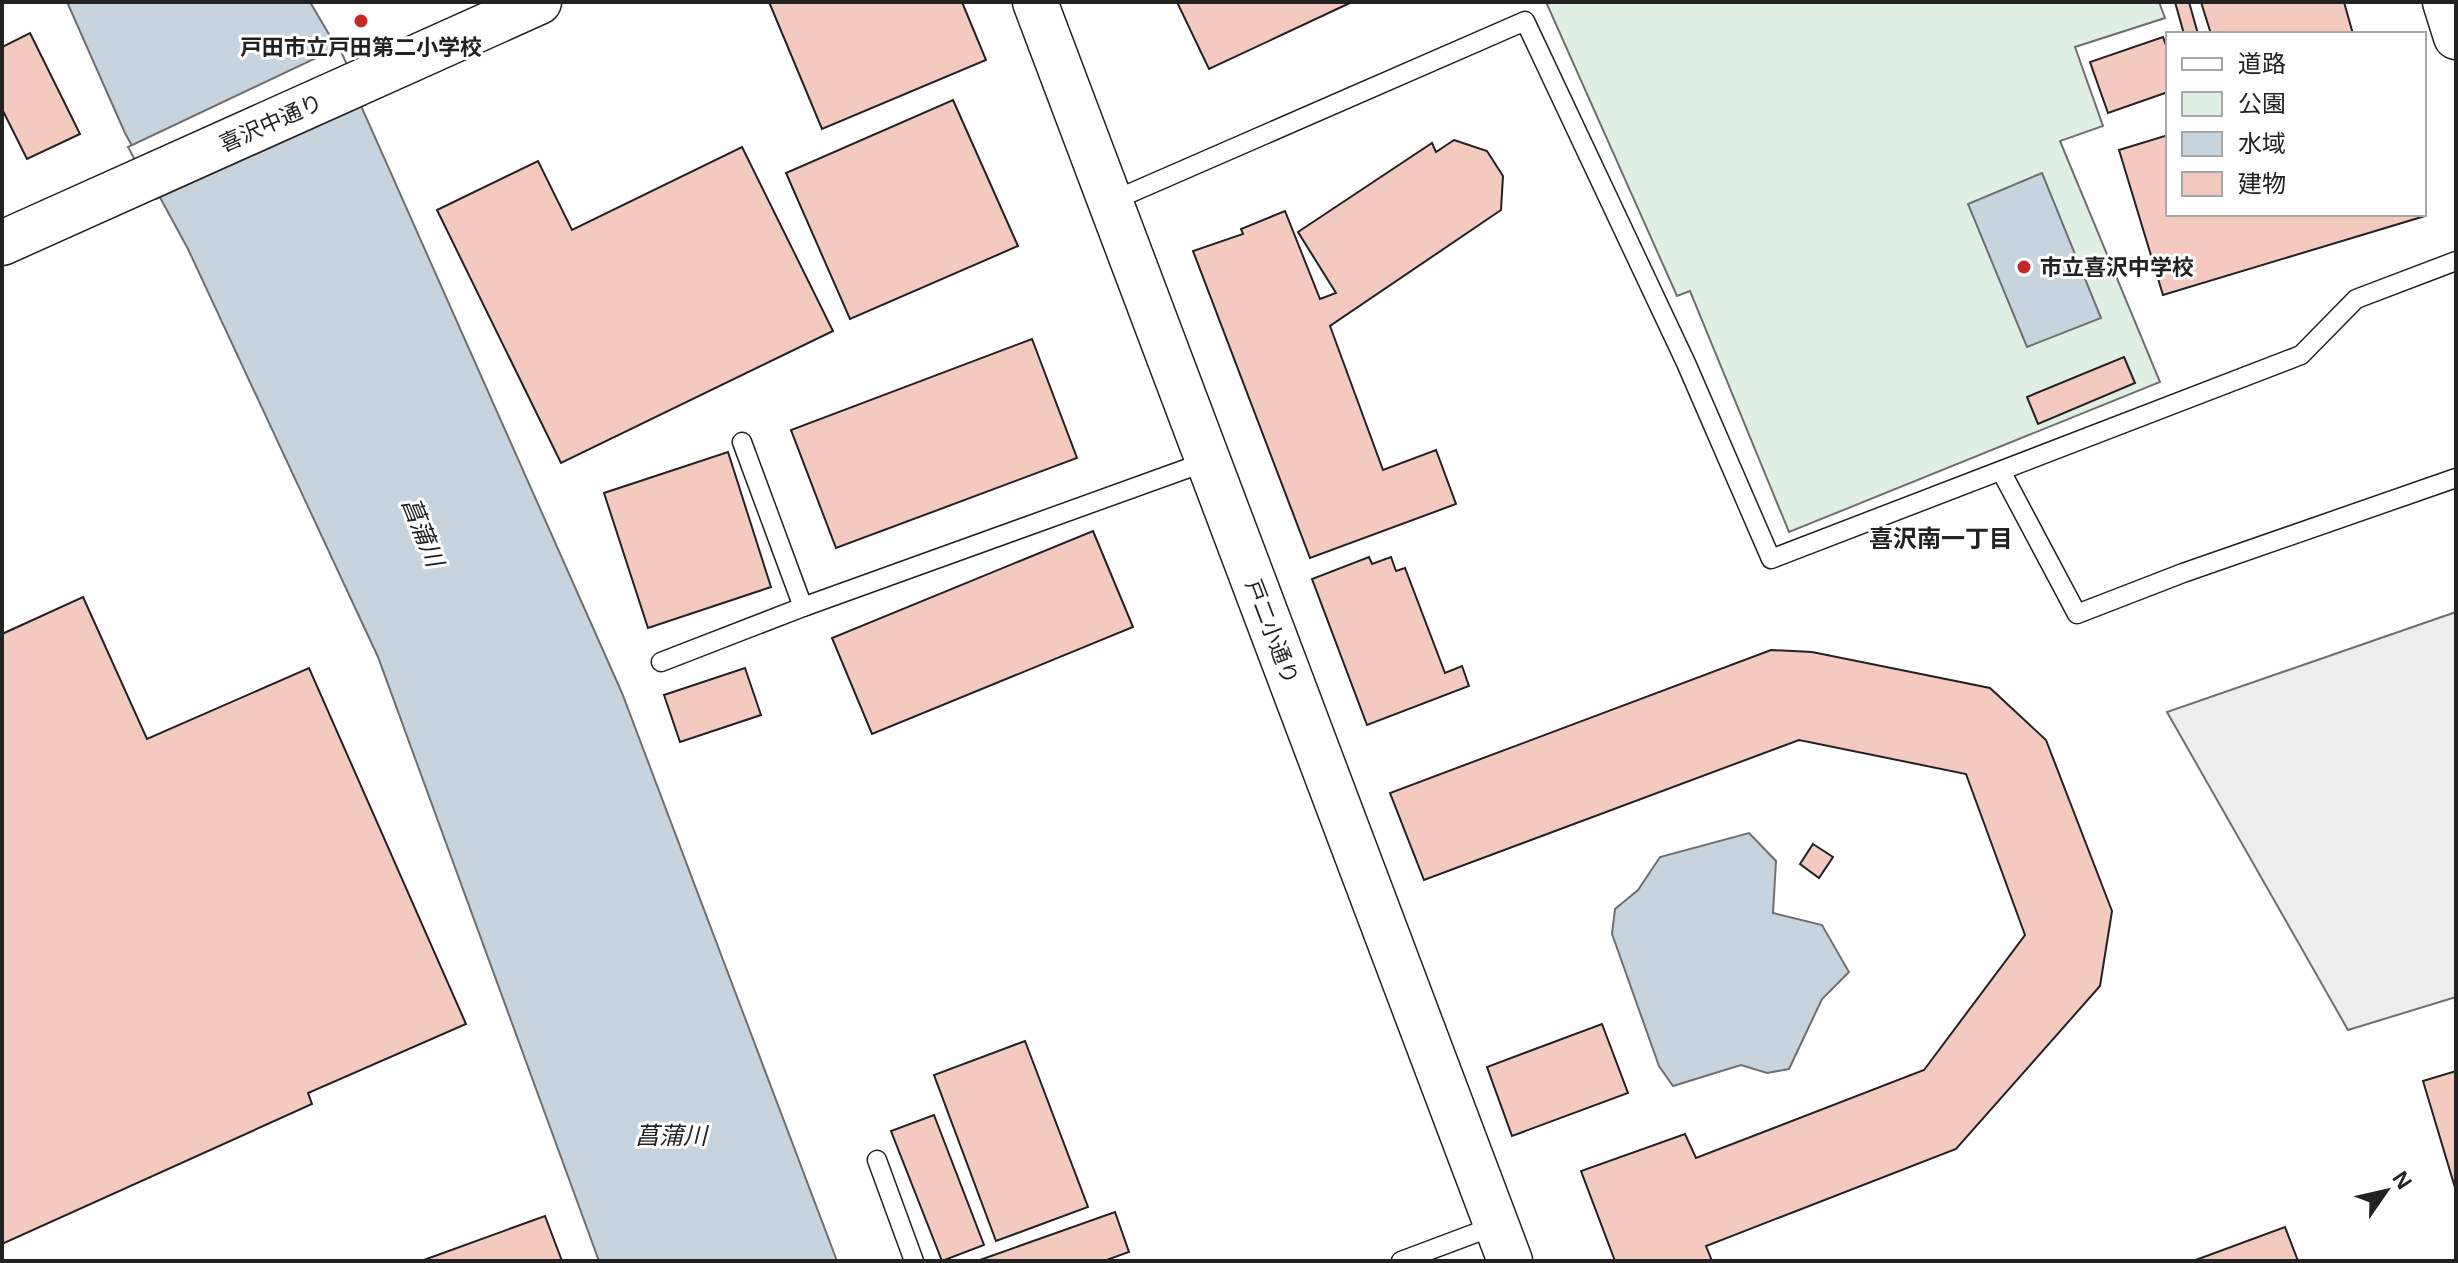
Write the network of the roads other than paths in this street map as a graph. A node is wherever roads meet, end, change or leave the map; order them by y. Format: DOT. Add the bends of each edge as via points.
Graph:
graph roads {
  1 [pos="539,2"];
  2 [pos="1035,2"];
  3 [pos="2445,2"];
  4 [pos="2456,37"];
  5 [pos="1110,202"];
  6 [pos="2,243"];
  7 [pos="2456,261"];
  8 [pos="742,442"];
  9 [pos="1208,461"];
  10 [pos="2001,471"];
  11 [pos="2456,478"];
  12 [pos="803,607"];
  13 [pos="661,662"];
  14 [pos="877,1160"];
  15 [pos="1504,1243"];
  16 [pos="914,1261"];
  17 [pos="1401,1261"];
  1 -- 6 [label="street, 喜沢中通り"];
  2 -- 5 [label="street, 戸二小通り"];
  3 -- 4 [label="street"];
  5 -- 9 [label="street, 戸二小通り"];
  5 -- 10 [label="lane" via="1525,21 1686,363 1771,559"];
  7 -- 10 [label="lane" via="2356,299 2301,355"];
  8 -- 12 [label="lane"];
  9 -- 12 [label="lane"];
  9 -- 15 [label="street, 戸二小通り"];
  10 -- 11 [label="lane" via="2077,614"];
  12 -- 13 [label="lane"];
  14 -- 16 [label="lane"];
  15 -- 17 [label="lane"];
}
